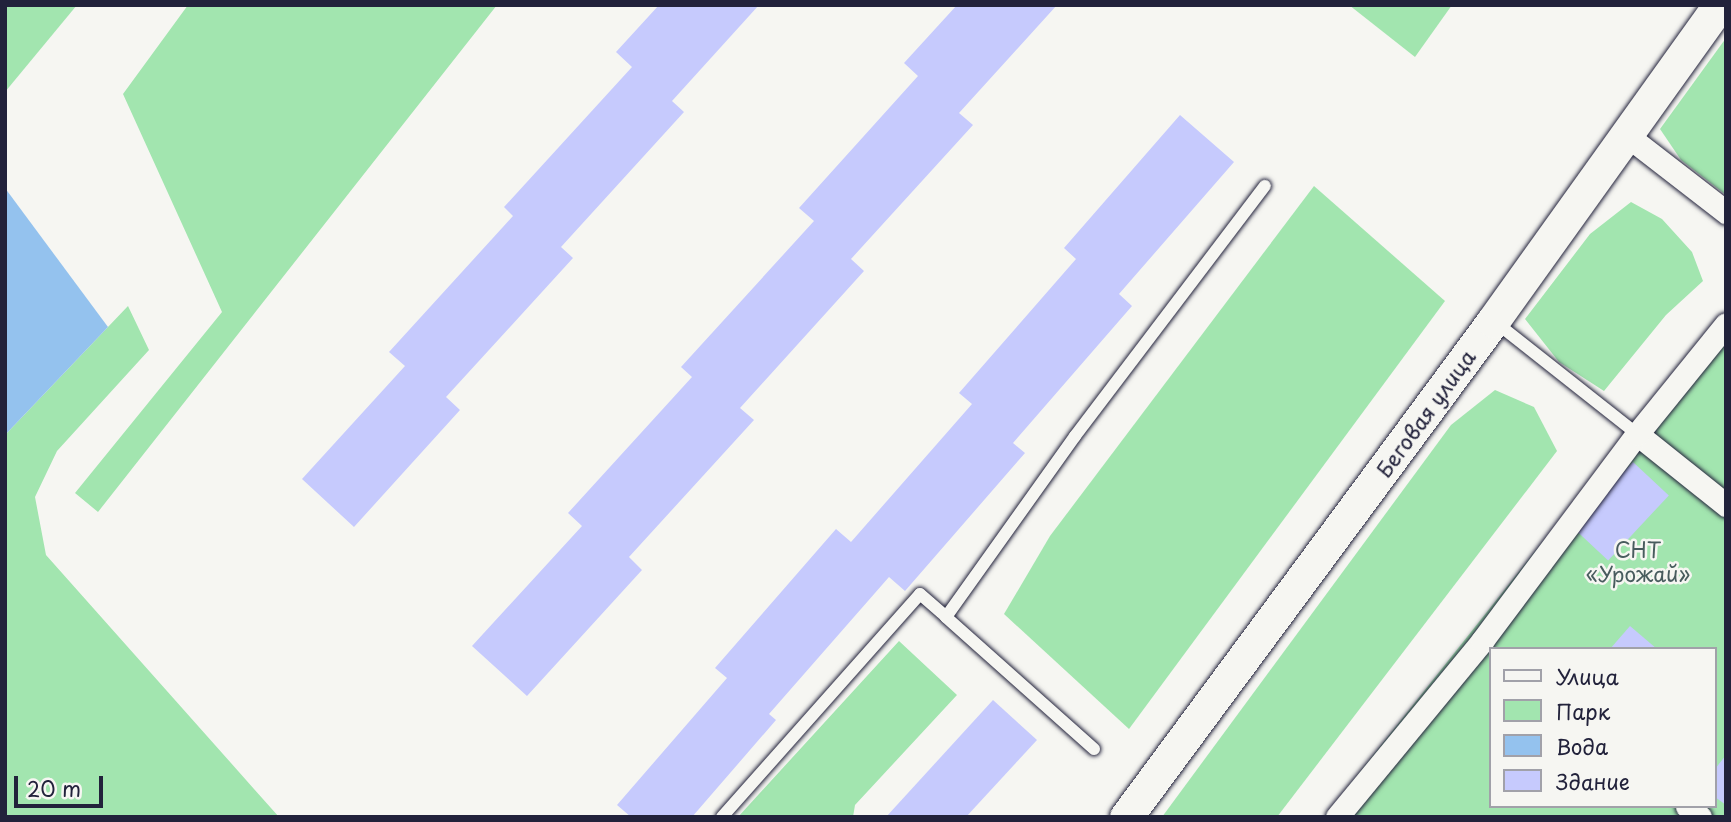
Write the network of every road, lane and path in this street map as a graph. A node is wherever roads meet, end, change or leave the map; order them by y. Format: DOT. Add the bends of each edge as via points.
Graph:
graph roads {
  1 [pos="1719,5"];
  2 [pos="1625,134"];
  3 [pos="1265,186"];
  4 [pos="1726,212"];
  5 [pos="1493,321"];
  6 [pos="1726,324"];
  7 [pos="1637,434"];
  8 [pos="1726,505"];
  9 [pos="946,617"];
  10 [pos="1487,645"];
  11 [pos="1094,749"];
  12 [pos="722,817"];
  13 [pos="1126,817"];
  14 [pos="1337,817"];
  1 -- 2 [label="street, Беговая улица"];
  2 -- 4 [label="street"];
  2 -- 5 [label="street, Беговая улица"];
  3 -- 9 [label="lane" via="1075,436"];
  5 -- 7 [label="lane"];
  5 -- 13 [label="street, Беговая улица"];
  6 -- 7 [label="street"];
  7 -- 8 [label="street"];
  7 -- 10 [label="street"];
  9 -- 11 [label="lane"];
  9 -- 12 [label="lane" via="920,594"];
  10 -- 14 [label="street"];
}
